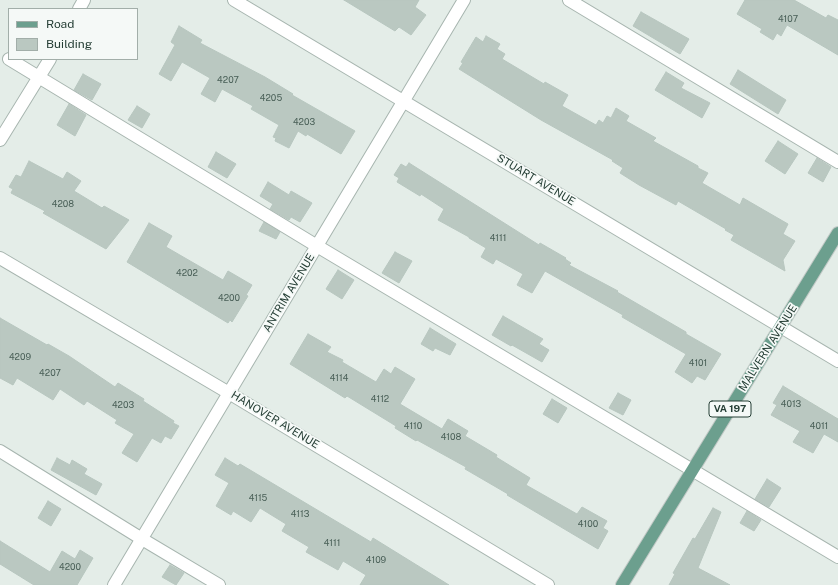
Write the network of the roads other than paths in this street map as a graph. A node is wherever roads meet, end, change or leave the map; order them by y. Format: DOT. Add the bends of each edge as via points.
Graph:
graph roads {
  1 [pos="234,0"];
  2 [pos="464,0"];
  3 [pos="569,0"];
  4 [pos="11,60"];
  5 [pos="49,60"];
  6 [pos="39,76"];
  7 [pos="404,101"];
  8 [pos="0,140"];
  9 [pos="838,162"];
  10 [pos="838,233"];
  11 [pos="317,246"];
  12 [pos="0,258"];
  13 [pos="781,327"];
  14 [pos="838,361"];
  15 [pos="229,393"];
  16 [pos="0,451"];
  17 [pos="692,470"];
  18 [pos="142,539"];
  19 [pos="838,557"];
  20 [pos="114,585"];
  21 [pos="219,585"];
  22 [pos="548,585"];
  23 [pos="622,585"];
  1 -- 7 [label="street, STUART AVENUE"];
  2 -- 7 [label="street, ANTRIM AVENUE"];
  3 -- 9 [label="street"];
  4 -- 6 [label="street"];
  5 -- 6 [label="street"];
  6 -- 8 [label="street"];
  6 -- 11 [label="street"];
  7 -- 11 [label="street, ANTRIM AVENUE"];
  7 -- 13 [label="street, STUART AVENUE"];
  10 -- 13 [label="main road, MALVERN AVENUE / VA 197"];
  11 -- 15 [label="street, ANTRIM AVENUE"];
  11 -- 17 [label="street"];
  12 -- 15 [label="street, HANOVER AVENUE"];
  13 -- 14 [label="street, STUART AVENUE"];
  13 -- 17 [label="main road, MALVERN AVENUE / VA 197"];
  15 -- 18 [label="street, ANTRIM AVENUE"];
  15 -- 22 [label="street, HANOVER AVENUE"];
  16 -- 18 [label="street"];
  17 -- 19 [label="street"];
  17 -- 23 [label="main road, MALVERN AVENUE / VA 197"];
  18 -- 20 [label="street, ANTRIM AVENUE"];
  18 -- 21 [label="street"];
}
